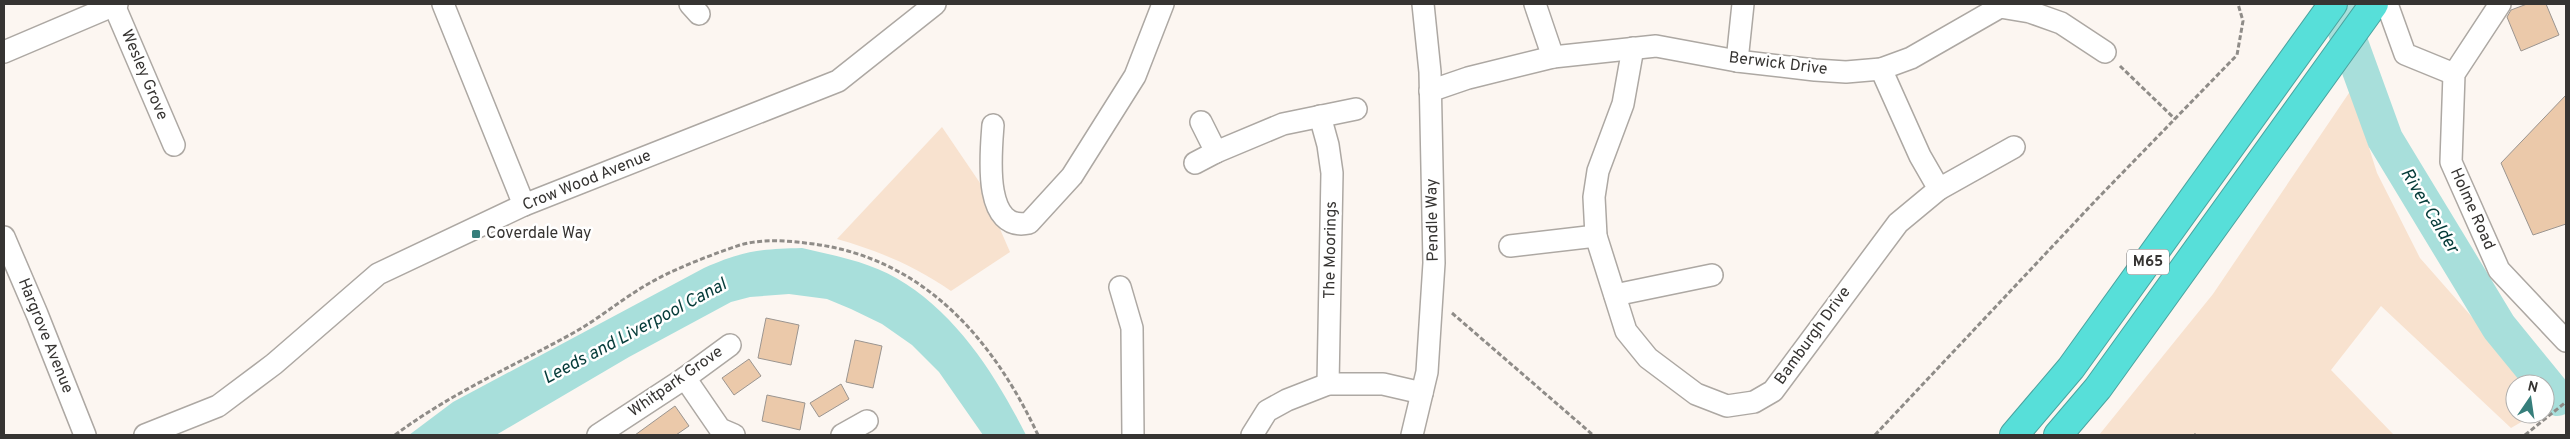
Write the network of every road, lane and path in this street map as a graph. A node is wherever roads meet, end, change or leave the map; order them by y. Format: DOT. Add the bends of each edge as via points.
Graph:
graph roads {
  1 [pos="116,4"];
  2 [pos="443,4"];
  3 [pos="935,4"];
  4 [pos="1163,4"];
  5 [pos="1423,4"];
  6 [pos="1535,4"];
  7 [pos="1742,4"];
  8 [pos="2238,4"];
  9 [pos="2333,4"];
  10 [pos="2374,4"];
  11 [pos="2386,4"];
  12 [pos="2500,4"];
  13 [pos="2000,5"];
  14 [pos="1633,48"];
  15 [pos="4,52"];
  16 [pos="2105,52"];
  17 [pos="1552,57"];
  18 [pos="1737,60"];
  19 [pos="1881,69"];
  20 [pos="2454,74"];
  21 [pos="1430,91"];
  22 [pos="1356,109"];
  23 [pos="1320,116"];
  24 [pos="2175,119"];
  25 [pos="1201,122"];
  26 [pos="993,125"];
  27 [pos="174,145"];
  28 [pos="2014,147"];
  29 [pos="1216,152"];
  30 [pos="1195,163"];
  31 [pos="1939,189"];
  32 [pos="524,205"];
  33 [pos="1596,236"];
  34 [pos="4,237"];
  35 [pos="1510,246"];
  36 [pos="1712,275"];
  37 [pos="1120,287"];
  38 [pos="1615,295"];
  39 [pos="1432,296"];
  40 [pos="2566,341"];
  41 [pos="730,345"];
  42 [pos="685,378"];
  43 [pos="1328,384"];
  44 [pos="1422,393"];
  45 [pos="2566,402"];
  46 [pos="867,421"];
  47 [pos="85,435"];
  48 [pos="145,435"];
  49 [pos="396,435"];
  50 [pos="598,435"];
  51 [pos="734,435"];
  52 [pos="842,435"];
  53 [pos="1038,435"];
  54 [pos="1133,435"];
  55 [pos="1252,435"];
  56 [pos="1412,435"];
  57 [pos="1593,435"];
  58 [pos="1875,435"];
  59 [pos="2014,435"];
  60 [pos="2058,435"];
  61 [pos="2525,435"];
  1 -- 15 [label="street"];
  1 -- 27 [label="street, Wesley Grove"];
  2 -- 32 [label="street"];
  3 -- 32 [label="street, Crow Wood Avenue" via="838,82"];
  4 -- 26 [label="street" via="1135,76 1072,176 1029,223 1019,225 1010,222 999,209 992,191"];
  5 -- 21 [label="street, Pendle Way"];
  6 -- 17 [label="street"];
  7 -- 18 [label="street"];
  8 -- 24 [label="path" via="2243,21 2237,55"];
  9 -- 59 [label="highway, M65" via="2071,368"];
  10 -- 60 [label="highway, M65" via="2098,388"];
  11 -- 20 [label="street" via="2405,54"];
  12 -- 20 [label="street"];
  13 -- 16 [label="street, Berwick Drive" via="2061,23"];
  13 -- 19 [label="street, Berwick Drive" via="1911,58"];
  14 -- 17 [label="street, Berwick Drive"];
  14 -- 18 [label="street, Berwick Drive" via="1656,46"];
  14 -- 33 [label="street, Bamburgh Drive" via="1623,104 1598,171 1594,197"];
  16 -- 24 [label="path"];
  17 -- 21 [label="street, Berwick Drive"];
  18 -- 19 [label="street, Berwick Drive" via="1846,72"];
  19 -- 31 [label="street" via="1920,156"];
  20 -- 40 [label="street, Holme Road" via="2451,162 2499,270"];
  21 -- 39 [label="street, Pendle Way"];
  22 -- 23 [label="street"];
  23 -- 29 [label="street" via="1266,130"];
  23 -- 43 [label="street, The Moorings" via="1332,173"];
  24 -- 58 [label="path"];
  25 -- 29 [label="street"];
  28 -- 31 [label="street, Bamburgh Drive"];
  29 -- 30 [label="street"];
  31 -- 38 [label="street, Bamburgh Drive" via="1898,223 1773,391 1754,402 1727,406 1696,394 1648,358 1626,331"];
  32 -- 48 [label="street, Crow Wood Avenue" via="378,274 274,364 218,406"];
  33 -- 35 [label="street"];
  33 -- 38 [label="street, Bamburgh Drive"];
  34 -- 47 [label="street, Hargrove Avenue"];
  36 -- 38 [label="street"];
  37 -- 54 [label="street" via="1132,328"];
  39 -- 44 [label="street, Pendle Way" via="1427,372"];
  39 -- 57 [label="path"];
  41 -- 42 [label="street, Whitpark Grove"];
  42 -- 50 [label="street, Whitpark Grove"];
  42 -- 51 [label="street" via="720,429"];
  43 -- 44 [label="street" via="1383,384"];
  43 -- 55 [label="street" via="1266,411"];
  44 -- 56 [label="street, Pendle Way"];
  45 -- 61 [label="path"];
  46 -- 52 [label="street"];
  49 -- 53 [label="path" via="451,396 577,331 657,278 742,245 777,240 864,255 906,273 950,306 976,333"];
}
